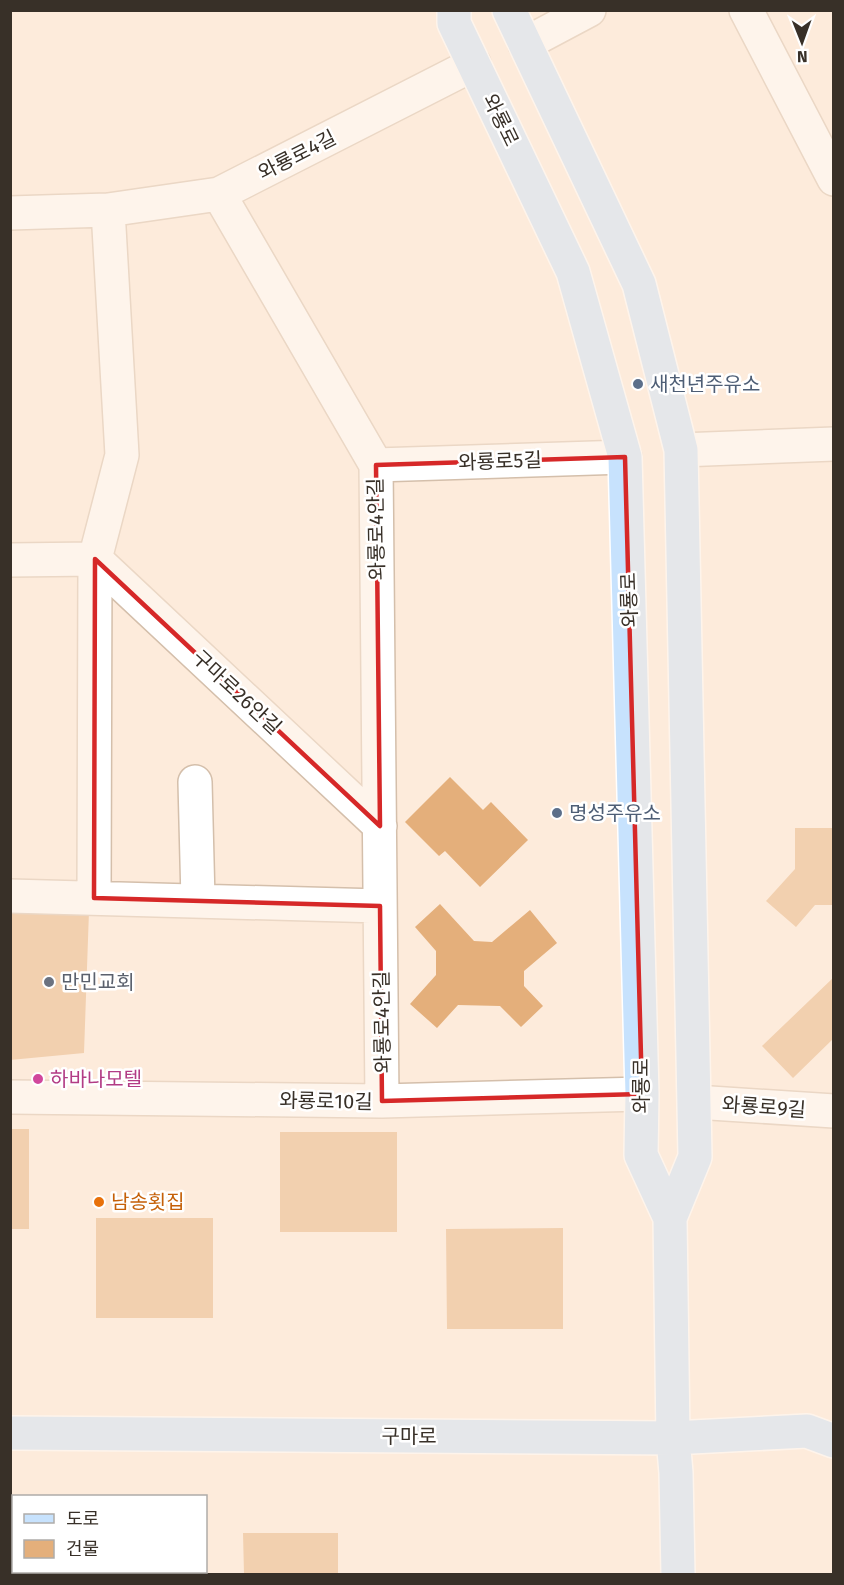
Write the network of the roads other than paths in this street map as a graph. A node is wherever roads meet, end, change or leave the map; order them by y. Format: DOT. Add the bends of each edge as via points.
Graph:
graph roads {
  1 [pos="454,10"];
  2 [pos="509,10"];
  3 [pos="589,10"];
  4 [pos="746,10"];
  5 [pos="525,44"];
  6 [pos="474,64"];
  7 [pos="834,179"];
  8 [pos="219,194"];
  9 [pos="108,210"];
  10 [pos="10,213"];
  11 [pos="834,444"];
  12 [pos="681,450"];
  13 [pos="625,457"];
  14 [pos="376,465"];
  15 [pos="95,559"];
  16 [pos="10,560"];
  17 [pos="195,782"];
  18 [pos="380,826"];
  19 [pos="10,896"];
  20 [pos="94,898"];
  21 [pos="198,900"];
  22 [pos="380,906"];
  23 [pos="642,1094"];
  24 [pos="10,1097"];
  25 [pos="382,1101"];
  26 [pos="694,1102"];
  27 [pos="834,1111"];
  28 [pos="670,1218"];
  29 [pos="825,1430"];
  30 [pos="10,1433"];
  31 [pos="672,1438"];
  32 [pos="678,1575"];
  1 -- 6 [label="main road, 와룡로" via="454,22"];
  2 -- 5 [label="main road, 와룡로"];
  3 -- 5 [label="street"];
  4 -- 7 [label="street"];
  5 -- 12 [label="main road, 와룡로" via="639,284"];
  6 -- 8 [label="street, 와룡로4길"];
  6 -- 13 [label="main road, 와룡로" via="573,272"];
  8 -- 9 [label="street, 와룡로4길"];
  8 -- 14 [label="street, 와룡로4안길"];
  9 -- 10 [label="street, 와룡로4길"];
  9 -- 15 [label="street" via="122,454"];
  11 -- 12 [label="street"];
  12 -- 26 [label="main road, 와룡로"];
  13 -- 14 [label="street, 와룡로5길"];
  13 -- 23 [label="main road, 와룡로"];
  14 -- 18 [label="street, 와룡로4안길"];
  15 -- 16 [label="street"];
  15 -- 18 [label="street, 구마로26안길"];
  15 -- 20 [label="street"];
  17 -- 21 [label="street"];
  18 -- 22 [label="street, 와룡로4안길"];
  19 -- 20 [label="street"];
  20 -- 21 [label="street"];
  21 -- 22 [label="street"];
  22 -- 25 [label="street, 와룡로4안길"];
  23 -- 25 [label="street, 와룡로10길"];
  23 -- 28 [label="main road, 와룡로" via="641,1155"];
  24 -- 25 [label="street, 와룡로10길"];
  26 -- 27 [label="street, 와룡로9길"];
  26 -- 28 [label="main road, 와룡로" via="695,1157"];
  28 -- 31 [label="main road, 와룡로"];
  29 -- 31 [label="main road, 구마로"];
  30 -- 31 [label="main road, 구마로"];
  31 -- 32 [label="main road, 와룡로"];
}
